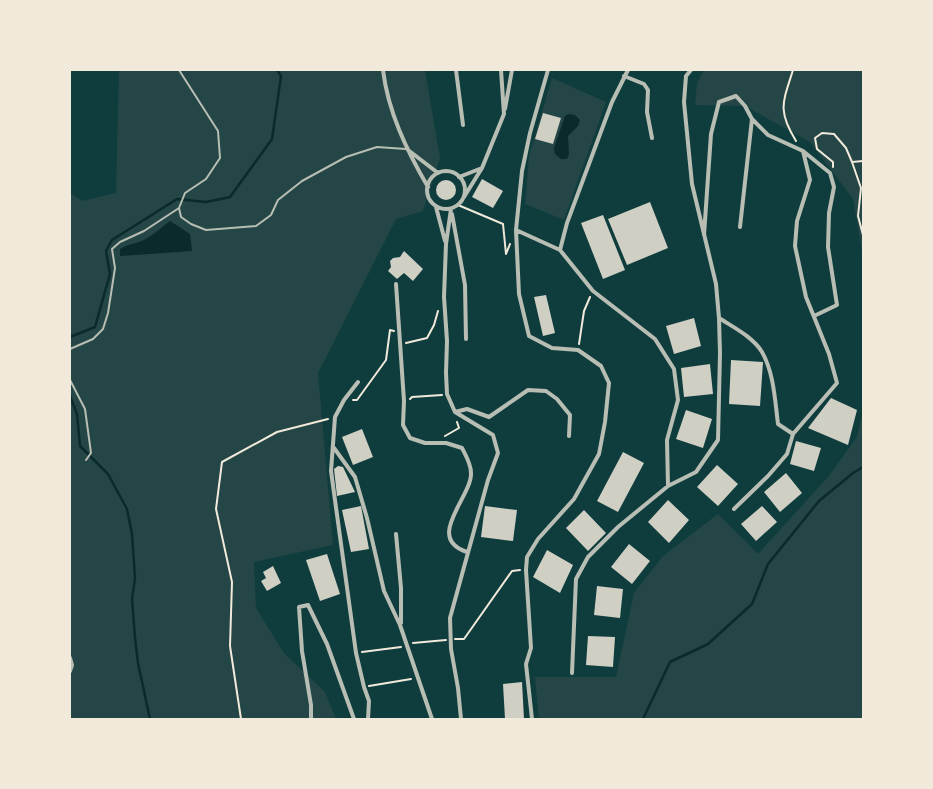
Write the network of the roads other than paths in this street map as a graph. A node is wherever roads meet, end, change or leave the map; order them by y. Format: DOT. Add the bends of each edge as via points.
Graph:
graph roads {
  1 [pos="179,70"];
  2 [pos="384,70"];
  3 [pos="456,70"];
  4 [pos="501,70"];
  5 [pos="512,70"];
  6 [pos="548,70"];
  7 [pos="628,70"];
  8 [pos="691,70"];
  9 [pos="624,76"];
  10 [pos="504,114"];
  11 [pos="752,119"];
  12 [pos="463,125"];
  13 [pos="652,138"];
  14 [pos="406,149"];
  15 [pos="803,151"];
  16 [pos="482,168"];
  17 [pos="438,173"];
  18 [pos="459,177"];
  19 [pos="428,187"];
  20 [pos="464,197"];
  21 [pos="436,207"];
  22 [pos="179,208"];
  23 [pos="451,209"];
  24 [pos="740,227"];
  25 [pos="516,230"];
  26 [pos="704,235"];
  27 [pos="446,244"];
  28 [pos="560,250"];
  29 [pos="396,284"];
  30 [pos="814,316"];
  31 [pos="719,318"];
  32 [pos="466,339"];
  33 [pos="70,349"];
  34 [pos="70,380"];
  35 [pos="358,382"];
  36 [pos="455,412"];
  37 [pos="793,434"];
  38 [pos="570,436"];
  39 [pos="334,448"];
  40 [pos="86,460"];
  41 [pos="668,486"];
  42 [pos="734,509"];
  43 [pos="396,534"];
  44 [pos="467,552"];
  45 [pos="400,626"];
  46 [pos="70,658"];
  47 [pos="70,671"];
  48 [pos="572,674"];
  49 [pos="311,719"];
  50 [pos="354,719"];
  51 [pos="368,719"];
  52 [pos="432,719"];
  53 [pos="461,719"];
  54 [pos="532,719"];
  1 -- 22 [label="lane" via="218,131 220,158 206,179 185,193"];
  2 -- 14 [label="street" via="385,87"];
  3 -- 12 [label="street"];
  4 -- 10 [label="street"];
  5 -- 10 [label="street"];
  6 -- 25 [label="street" via="522,171"];
  7 -- 9 [label="street"];
  8 -- 26 [label="street" via="686,76 684,102 692,184"];
  9 -- 13 [label="street" via="644,84 648,90 647,112"];
  9 -- 28 [label="street"];
  10 -- 16 [label="street"];
  11 -- 15 [label="street" via="768,135"];
  11 -- 24 [label="street"];
  11 -- 26 [label="street" via="736,96 719,102 711,134"];
  14 -- 17 [label="street"];
  14 -- 19 [label="street"];
  14 -- 22 [label="lane" via="377,147 346,157 302,181 278,200 271,215 256,226 206,230 181,217"];
  15 -- 30 [label="street" via="810,180 797,222 795,246 806,297"];
  15 -- 30 [label="street" via="830,172 834,187 827,229 838,305"];
  16 -- 18 [label="street"];
  16 -- 20 [label="street"];
  17 -- 18 [label="street" via="449,171"];
  17 -- 19 [label="street" via="432,176"];
  18 -- 20 [label="street" via="465,186"];
  19 -- 21 [label="street" via="428,199"];
  20 -- 23 [label="street"];
  21 -- 23 [label="street"];
  21 -- 27 [label="street"];
  22 -- 33 [label="lane" via="112,249 115,268 103,329 93,339"];
  23 -- 27 [label="street"];
  23 -- 32 [label="street" via="465,285"];
  25 -- 28 [label="street"];
  25 -- 54 [label="street" via="519,294 529,336 552,348 578,350 601,366 609,383 598,454 574,499 538,539 528,557 531,648 526,664"];
  26 -- 31 [label="street" via="716,284"];
  27 -- 36 [label="street" via="447,394"];
  28 -- 41 [label="street" via="593,291 655,339 674,369 678,400 667,440"];
  29 -- 44 [label="street" via="404,425 410,438 462,448 470,462 472,475 450,528 452,543"];
  30 -- 37 [label="street" via="837,383"];
  31 -- 37 [label="street" via="762,351 771,377 778,424"];
  31 -- 41 [label="street" via="718,440 696,472"];
  34 -- 40 [label="lane" via="85,409 91,453"];
  35 -- 39 [label="street" via="335,417"];
  36 -- 38 [label="street" via="467,409 489,417 528,390 546,391 570,416"];
  36 -- 44 [label="street" via="494,434 498,453"];
  37 -- 42 [label="street" via="786,454"];
  39 -- 45 [label="street" via="355,477 384,591"];
  39 -- 51 [label="street" via="330,471 356,653 369,702"];
  41 -- 48 [label="street" via="618,527 588,557 576,579"];
  43 -- 45 [label="street" via="402,588"];
  44 -- 53 [label="street" via="450,618"];
  45 -- 52 [label="street"];
  46 -- 47 [label="street"];
  49 -- 50 [label="street" via="299,607 308,605 327,644"];
}
